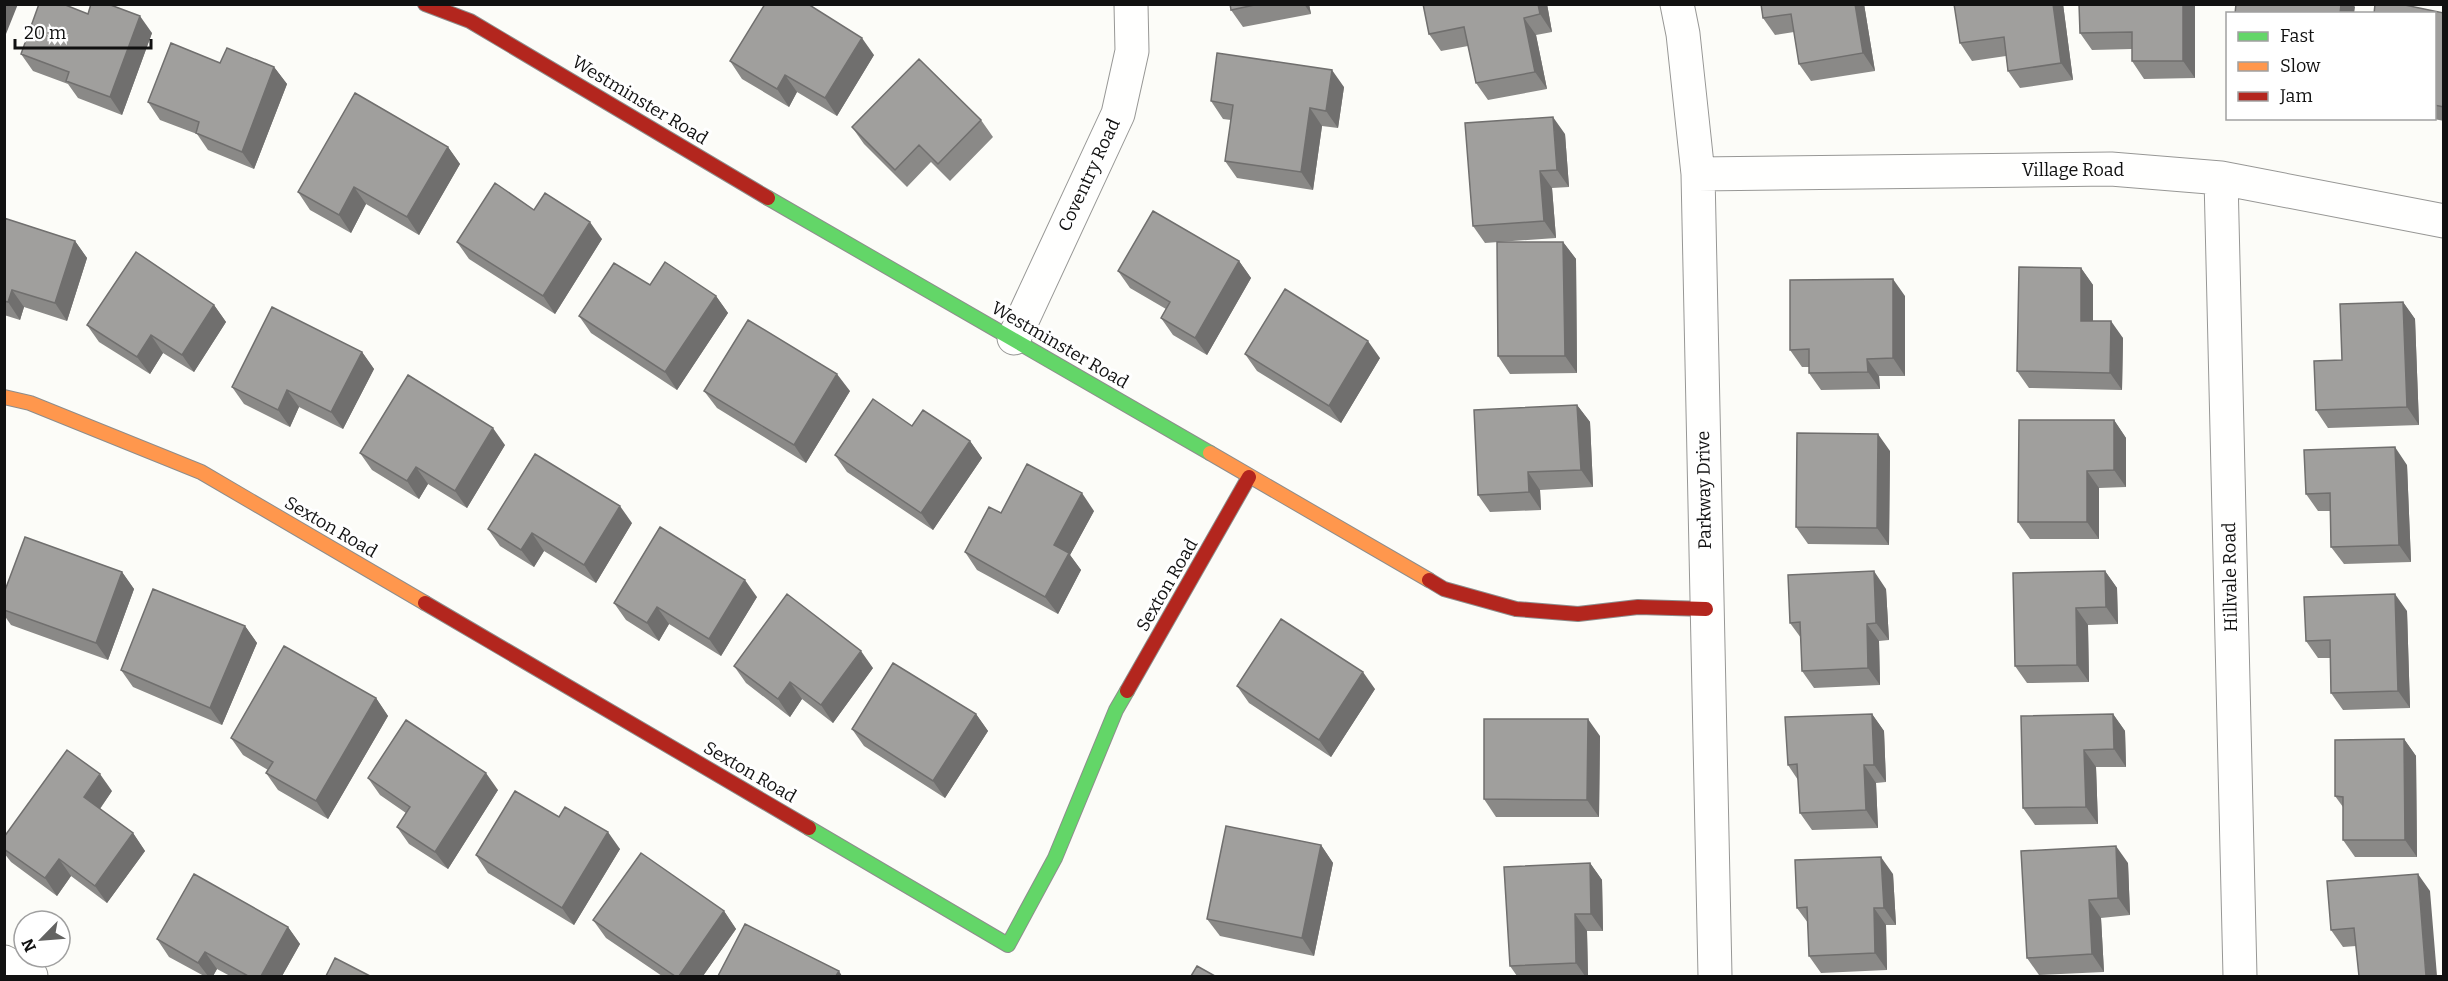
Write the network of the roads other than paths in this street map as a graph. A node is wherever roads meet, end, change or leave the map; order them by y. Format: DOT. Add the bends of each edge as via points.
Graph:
graph roads {
  1 [pos="425,4"];
  2 [pos="1131,4"];
  3 [pos="1677,4"];
  4 [pos="1698,174"];
  5 [pos="2221,178"];
  6 [pos="2444,221"];
  7 [pos="1014,338"];
  8 [pos="4,398"];
  9 [pos="1249,477"];
  10 [pos="1706,609"];
  11 [pos="4,962"];
  12 [pos="30,976"];
  13 [pos="1714,976"];
  14 [pos="2240,976"];
  1 -- 7 [label="street, Westminster Road" via="470,21"];
  2 -- 7 [label="street, Coventry Road" via="1132,51 1118,114"];
  3 -- 4 [label="street, Parkway Drive"];
  4 -- 5 [label="street, Village Road" via="2111,169"];
  4 -- 10 [label="street, Parkway Drive"];
  5 -- 6 [label="street, Village Road"];
  5 -- 14 [label="street, Hillvale Road"];
  7 -- 9 [label="street, Westminster Road"];
  8 -- 9 [label="street, Sexton Road" via="30,403 201,471 1008,945 1054,858 1116,710"];
  9 -- 10 [label="street, Westminster Road" via="1444,589 1516,609 1568,614 1638,607"];
  10 -- 13 [label="street, Parkway Drive"];
  11 -- 12 [label="street"];
}
